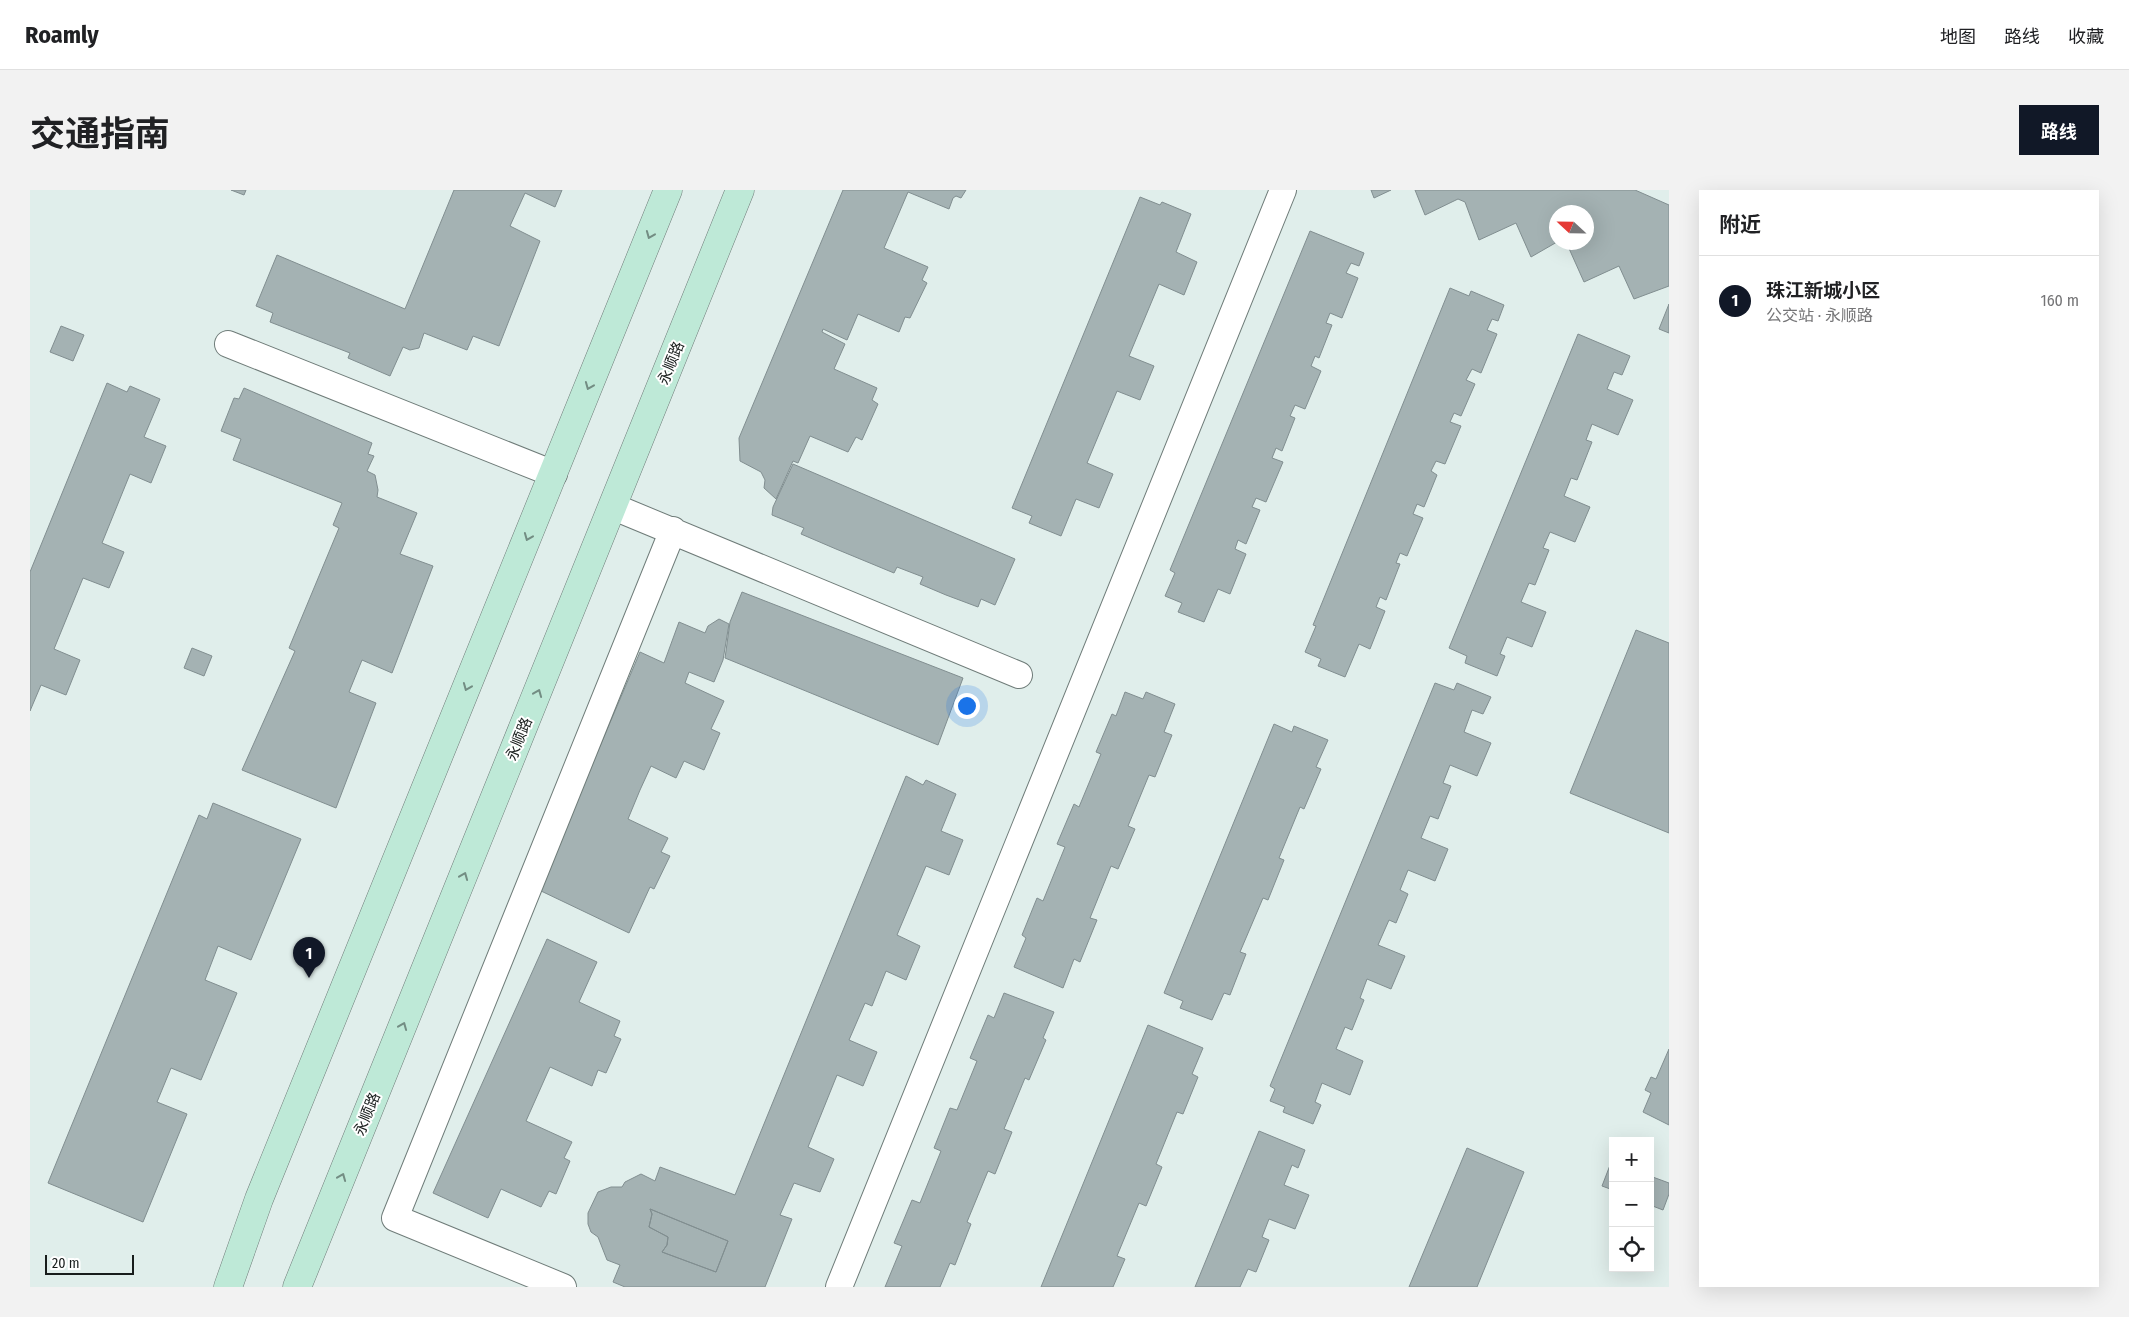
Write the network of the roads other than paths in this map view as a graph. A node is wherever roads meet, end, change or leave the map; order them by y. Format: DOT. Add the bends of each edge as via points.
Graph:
graph roads {
  1 [pos="668,190"];
  2 [pos="740,190"];
  3 [pos="1283,190"];
  4 [pos="228,344"];
  5 [pos="554,474"];
  6 [pos="614,507"];
  7 [pos="673,530"];
  8 [pos="1019,675"];
  9 [pos="259,1199"];
  10 [pos="329,1209"];
  11 [pos="212,1287"];
  12 [pos="228,1287"];
  13 [pos="297,1287"];
  14 [pos="306,1287"];
  15 [pos="563,1287"];
  16 [pos="839,1287"];
  1 -- 5 [label="main road, one-way"];
  2 -- 6 [label="main road, 永顺路"];
  3 -- 16 [label="street"];
  4 -- 5 [label="street"];
  5 -- 9 [label="main road, one-way"];
  6 -- 7 [label="street"];
  10 -- 6 [label="main road, 永顺路, one-way"];
  7 -- 8 [label="street"];
  7 -- 15 [label="street" via="395,1218"];
  9 -- 11 [label="main road"];
  9 -- 12 [label="main road"];
  10 -- 13 [label="main road, 永顺路"];
  10 -- 14 [label="main road"];
}
